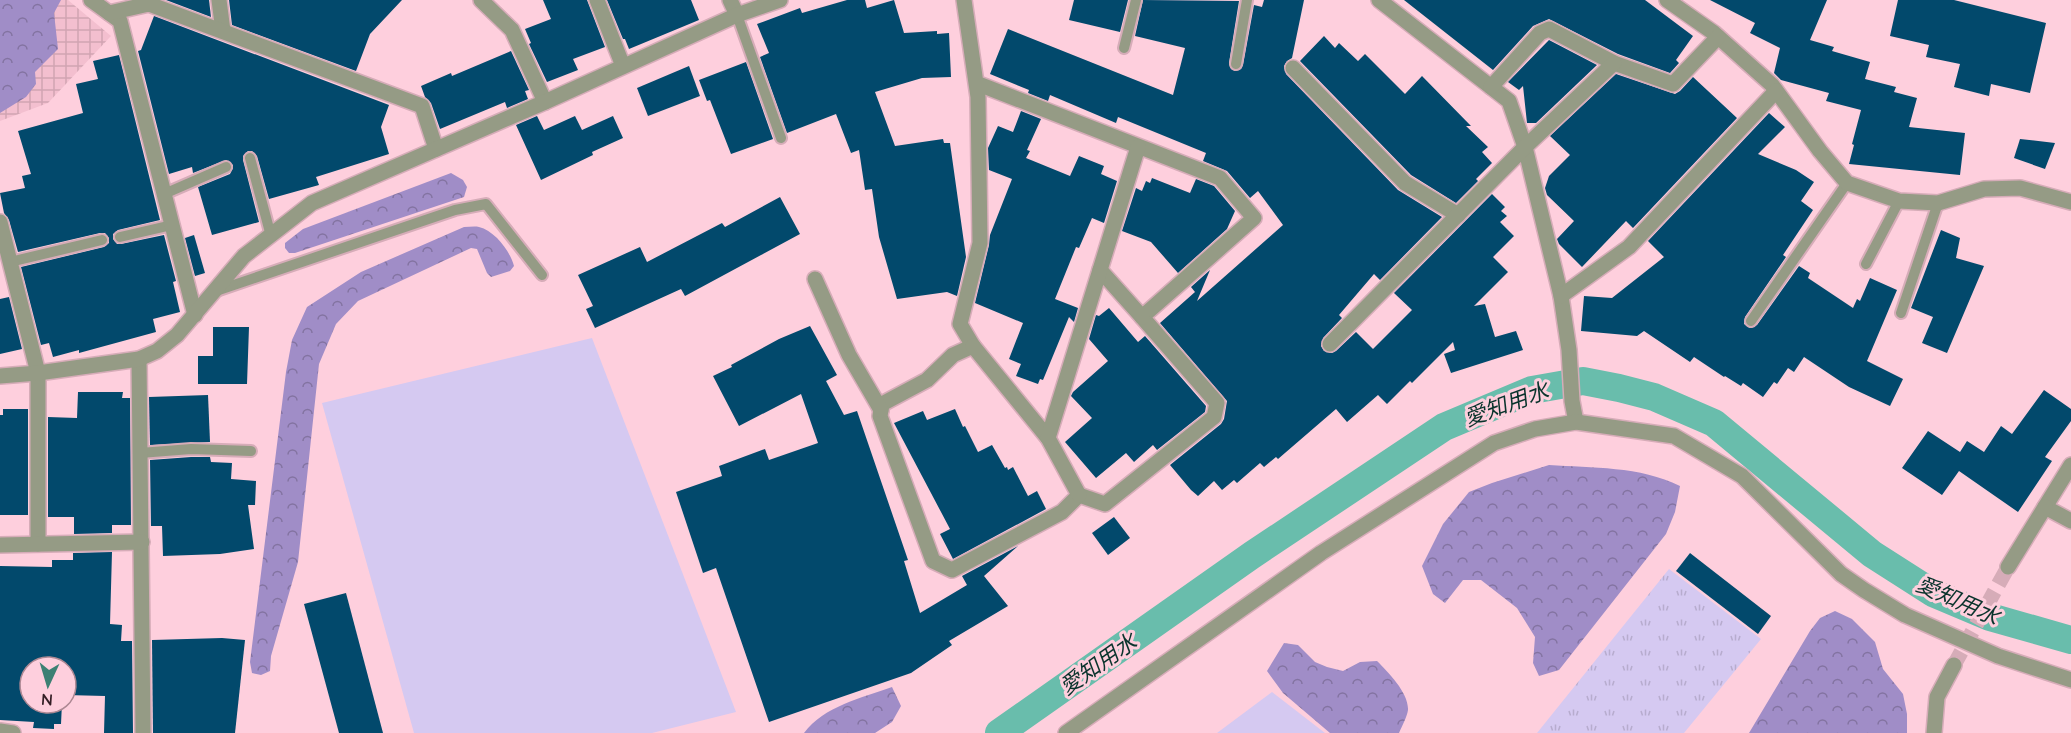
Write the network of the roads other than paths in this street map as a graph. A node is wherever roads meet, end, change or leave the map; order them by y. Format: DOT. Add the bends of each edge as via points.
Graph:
graph roads {
  1 [pos="91,0"];
  2 [pos="219,0"];
  3 [pos="481,0"];
  4 [pos="597,0"];
  5 [pos="730,0"];
  6 [pos="780,0"];
  7 [pos="964,0"];
  8 [pos="1136,0"];
  9 [pos="1247,0"];
  10 [pos="1379,0"];
  11 [pos="1673,2"];
  12 [pos="109,13"];
  13 [pos="737,15"];
  14 [pos="223,31"];
  15 [pos="1718,37"];
  16 [pos="1124,48"];
  17 [pos="1614,63"];
  18 [pos="1236,64"];
  19 [pos="623,66"];
  20 [pos="1293,68"];
  21 [pos="976,83"];
  22 [pos="1491,87"];
  23 [pos="1776,91"];
  24 [pos="545,102"];
  25 [pos="781,138"];
  26 [pos="1138,147"];
  27 [pos="1525,147"];
  28 [pos="436,149"];
  29 [pos="250,158"];
  30 [pos="226,167"];
  31 [pos="1847,183"];
  32 [pos="164,194"];
  33 [pos="1899,201"];
  34 [pos="2071,202"];
  35 [pos="1938,203"];
  36 [pos="1458,215"];
  37 [pos="0,222"];
  38 [pos="172,225"];
  39 [pos="271,236"];
  40 [pos="120,237"];
  41 [pos="102,240"];
  42 [pos="10,262"];
  43 [pos="1866,264"];
  44 [pos="1100,270"];
  45 [pos="542,275"];
  46 [pos="815,279"];
  47 [pos="215,291"];
  48 [pos="1561,296"];
  49 [pos="1901,313"];
  50 [pos="195,315"];
  51 [pos="1142,317"];
  52 [pos="1751,321"];
  53 [pos="1330,344"];
  54 [pos="973,346"];
  55 [pos="139,359"];
  56 [pos="38,373"];
  57 [pos="0,376"];
  58 [pos="881,410"];
  59 [pos="1576,422"];
  60 [pos="1048,438"];
  61 [pos="251,451"];
  62 [pos="140,453"];
  63 [pos="2071,465"];
  64 [pos="1080,495"];
  65 [pos="2045,507"];
  66 [pos="2071,521"];
  67 [pos="142,543"];
  68 [pos="38,544"];
  69 [pos="0,545"];
  70 [pos="2008,567"];
  71 [pos="1954,665"];
  72 [pos="2071,680"];
  73 [pos="0,731"];
  74 [pos="13,733"];
  75 [pos="143,733"];
  76 [pos="1066,733"];
  77 [pos="1934,733"];
  1 -- 12 [label="street"];
  2 -- 14 [label="street"];
  3 -- 24 [label="street" via="512,30"];
  4 -- 19 [label="street"];
  5 -- 13 [label="street"];
  6 -- 13 [label="street"];
  7 -- 21 [label="street"];
  8 -- 16 [label="lane"];
  9 -- 18 [label="lane"];
  10 -- 22 [label="street"];
  11 -- 15 [label="street"];
  12 -- 14 [label="street" via="149,4"];
  12 -- 32 [label="street" via="120,21"];
  13 -- 19 [label="street"];
  13 -- 25 [label="lane"];
  14 -- 28 [label="street" via="422,106"];
  15 -- 17 [label="street" via="1673,84"];
  15 -- 23 [label="street"];
  17 -- 22 [label="street" via="1549,28"];
  17 -- 27 [label="street"];
  19 -- 24 [label="street"];
  20 -- 36 [label="street" via="1405,183"];
  21 -- 26 [label="street"];
  21 -- 54 [label="street" via="980,243 960,324"];
  22 -- 27 [label="street" via="1509,100"];
  23 -- 31 [label="street"];
  23 -- 48 [label="street" via="1629,247"];
  24 -- 28 [label="street"];
  26 -- 44 [label="street"];
  26 -- 51 [label="street" via="1220,178 1254,218"];
  27 -- 36 [label="street"];
  27 -- 48 [label="street"];
  28 -- 39 [label="street" via="312,203"];
  29 -- 39 [label="lane"];
  30 -- 32 [label="lane"];
  31 -- 33 [label="street"];
  31 -- 52 [label="lane"];
  32 -- 38 [label="street"];
  33 -- 35 [label="street"];
  33 -- 43 [label="lane"];
  34 -- 35 [label="street" via="2020,188 1984,189"];
  35 -- 49 [label="lane"];
  36 -- 53 [label="street"];
  37 -- 42 [label="street"];
  38 -- 40 [label="lane"];
  38 -- 50 [label="street"];
  39 -- 47 [label="street" via="244,256"];
  41 -- 42 [label="lane"];
  42 -- 56 [label="street"];
  44 -- 51 [label="street"];
  44 -- 60 [label="street"];
  45 -- 47 [label="lane" via="486,204 455,210"];
  46 -- 58 [label="street" via="849,355"];
  47 -- 50 [label="street"];
  48 -- 59 [label="street"];
  50 -- 55 [label="street" via="157,351"];
  51 -- 64 [label="street" via="1217,404 1214,417 1105,504"];
  54 -- 58 [label="street" via="953,355 927,380 882,404"];
  54 -- 60 [label="street"];
  55 -- 56 [label="street"];
  55 -- 62 [label="street"];
  56 -- 57 [label="street"];
  56 -- 68 [label="street"];
  58 -- 64 [label="street" via="933,561 952,570 1062,512"];
  59 -- 72 [label="street" via="1674,436 1742,476 1841,574 1864,590 1905,615 1998,656"];
  59 -- 76 [label="street" via="1535,429 1494,443 1321,553"];
  60 -- 64 [label="street"];
  61 -- 62 [label="lane" via="191,449"];
  62 -- 67 [label="street"];
  63 -- 65 [label="street"];
  65 -- 66 [label="street"];
  65 -- 70 [label="street"];
  67 -- 68 [label="street"];
  67 -- 75 [label="street"];
  68 -- 69 [label="street"];
  71 -- 77 [label="street" via="1936,697"];
  73 -- 74 [label="street"];
}
